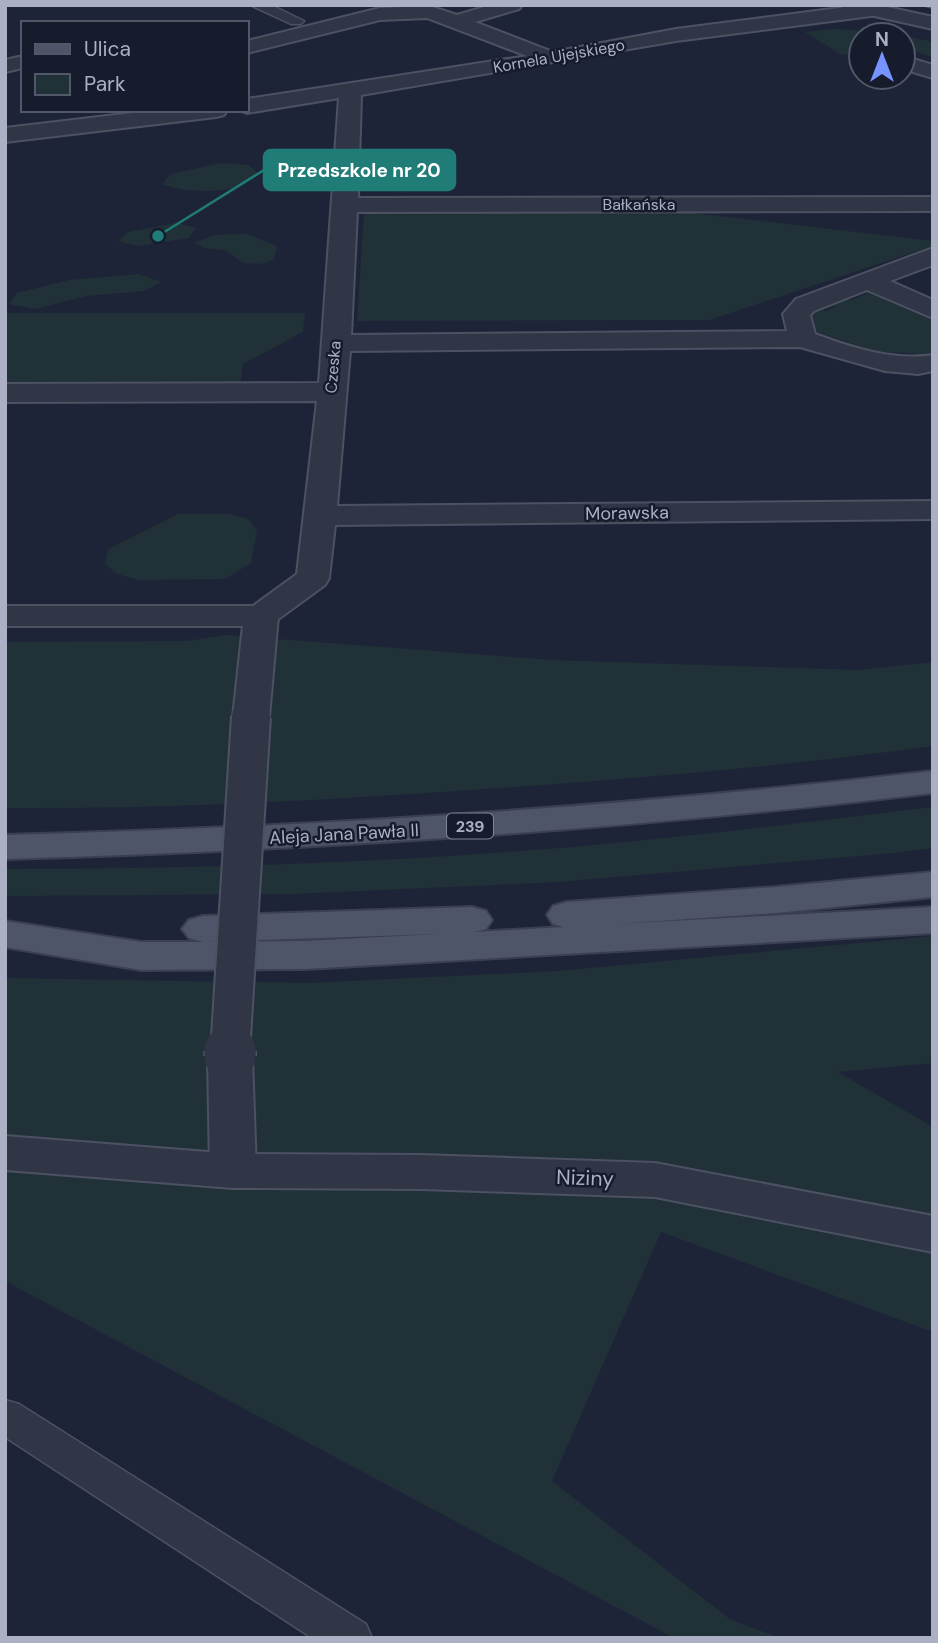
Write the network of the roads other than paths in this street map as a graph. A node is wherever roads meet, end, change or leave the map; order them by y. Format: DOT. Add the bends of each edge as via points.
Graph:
graph roads {
  1 [pos="257,5"];
  2 [pos="512,5"];
  3 [pos="849,5"];
  4 [pos="917,5"];
  5 [pos="933,9"];
  6 [pos="872,10"];
  7 [pos="296,21"];
  8 [pos="456,22"];
  9 [pos="933,23"];
  10 [pos="248,47"];
  11 [pos="552,58"];
  12 [pos="350,91"];
  13 [pos="248,106"];
  14 [pos="199,112"];
  15 [pos="5,135"];
  16 [pos="933,204"];
  17 [pos="345,205"];
  18 [pos="933,256"];
  19 [pos="868,281"];
  20 [pos="933,310"];
  21 [pos="803,338"];
  22 [pos="335,343"];
  23 [pos="933,363"];
  24 [pos="331,392"];
  25 [pos="5,393"];
  26 [pos="933,510"];
  27 [pos="321,516"];
  28 [pos="5,616"];
  29 [pos="261,616"];
  30 [pos="933,782"];
  31 [pos="5,847"];
  32 [pos="933,884"];
  33 [pos="933,920"];
  34 [pos="5,933"];
  35 [pos="5,1153"];
  36 [pos="233,1171"];
  37 [pos="933,1234"];
  38 [pos="5,1416"];
  39 [pos="350,1638"];
  1 -- 7 [label="lane"];
  2 -- 8 [label="street"];
  3 -- 6 [label="street"];
  4 -- 6 [label="street, Kornela Ujejskiego"];
  5 -- 6 [label="street, Kornela Ujejskiego"];
  6 -- 9 [label="street"];
  6 -- 11 [label="street, Kornela Ujejskiego" via="676,35"];
  8 -- 10 [label="street" via="429,12 380,14"];
  8 -- 11 [label="street"];
  11 -- 12 [label="street, Kornela Ujejskiego"];
  12 -- 13 [label="street, Kornela Ujejskiego"];
  12 -- 17 [label="street, Czeska"];
  14 -- 15 [label="street"];
  16 -- 17 [label="street, Bałkańska"];
  17 -- 22 [label="street, Czeska"];
  18 -- 19 [label="street"];
  19 -- 20 [label="street"];
  19 -- 21 [label="street" via="805,304 796,314"];
  21 -- 22 [label="street"];
  21 -- 23 [label="street" via="879,362"];
  22 -- 24 [label="street, Czeska"];
  24 -- 25 [label="street"];
  24 -- 27 [label="street, Czeska"];
  26 -- 27 [label="street, Morawska"];
  27 -- 29 [label="street, Czeska" via="313,578"];
  28 -- 29 [label="street"];
  29 -- 36 [label="street, bridge" via="230,1056"];
  30 -- 31 [label="main road, Aleja Jana Pawła II / 239" via="621,816 350,834"];
  32 -- 34 [label="main road" via="514,918"];
  33 -- 34 [label="main road" via="304,955 141,956"];
  35 -- 36 [label="street, Niziny"];
  36 -- 37 [label="street, Niziny" via="655,1180"];
  38 -- 39 [label="lane"];
}
